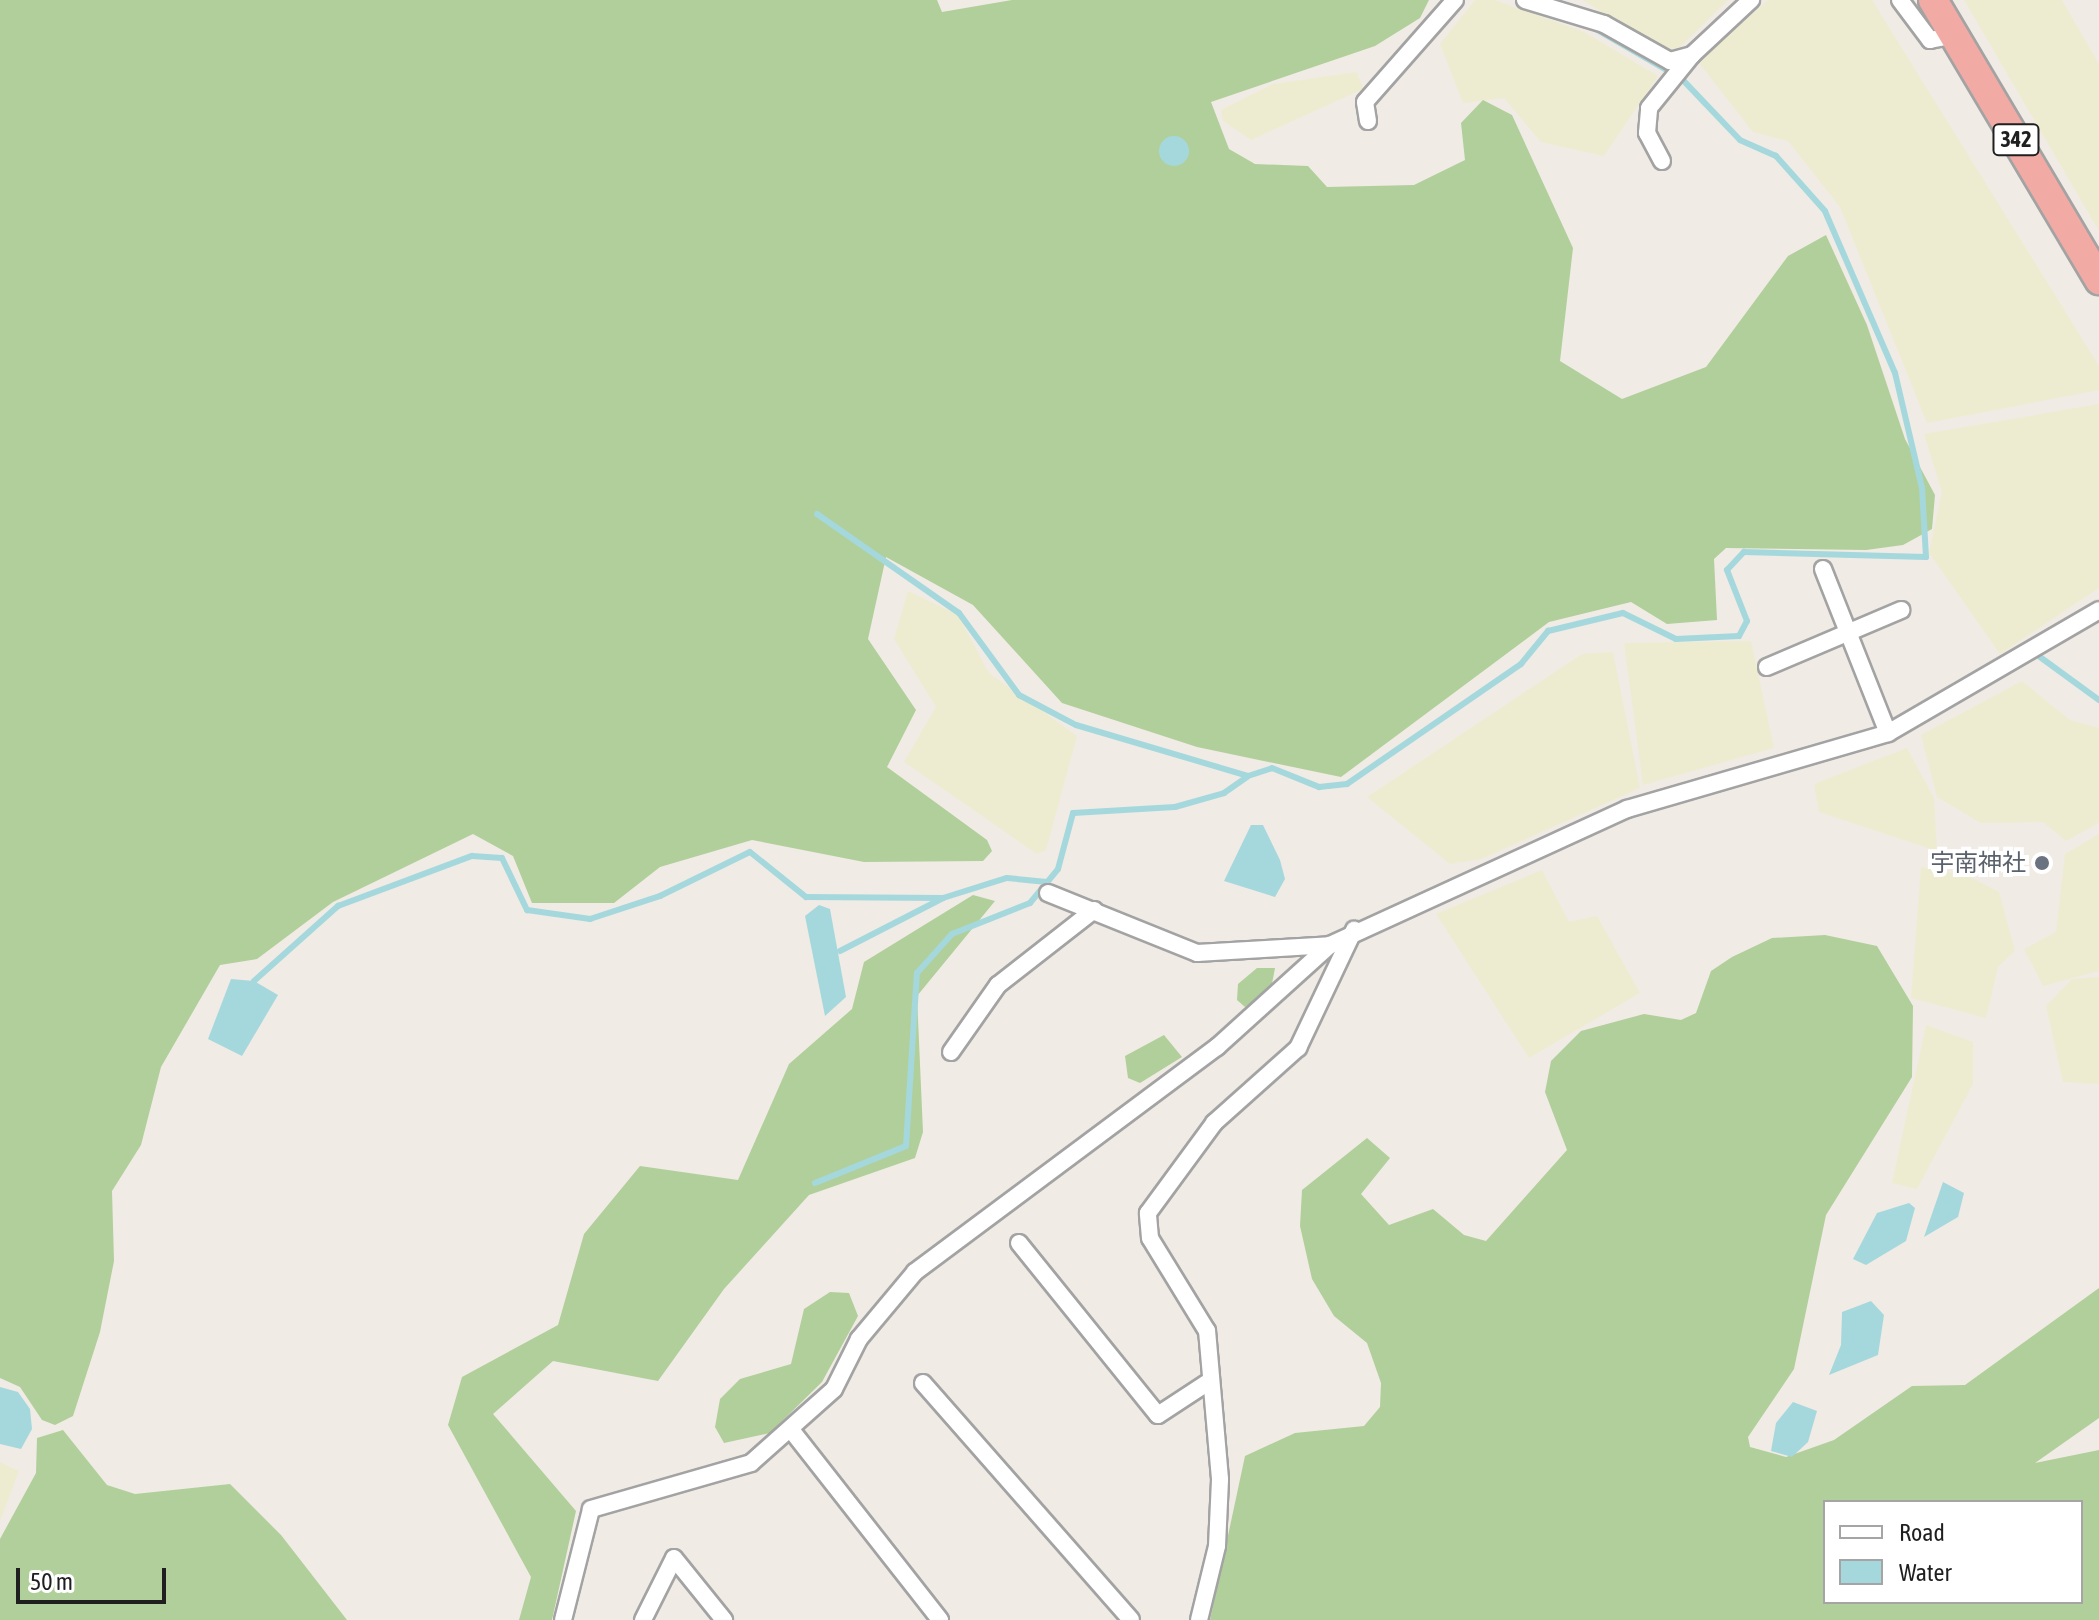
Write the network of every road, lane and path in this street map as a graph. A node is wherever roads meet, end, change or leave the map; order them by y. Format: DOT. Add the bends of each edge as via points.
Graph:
graph roads {
  1 [pos="1455,0"];
  2 [pos="1525,0"];
  3 [pos="1751,0"];
  4 [pos="1900,0"];
  5 [pos="1933,0"];
  6 [pos="1945,0"];
  7 [pos="1955,35"];
  8 [pos="1692,55"];
  9 [pos="1368,121"];
  10 [pos="1662,161"];
  11 [pos="2099,280"];
  12 [pos="1823,569"];
  13 [pos="1901,610"];
  14 [pos="2099,610"];
  15 [pos="1848,632"];
  16 [pos="1767,667"];
  17 [pos="1888,733"];
  18 [pos="1048,893"];
  19 [pos="1094,910"];
  20 [pos="1354,930"];
  21 [pos="1330,945"];
  22 [pos="951,1052"];
  23 [pos="1019,1243"];
  24 [pos="1210,1381"];
  25 [pos="923,1383"];
  26 [pos="792,1431"];
  27 [pos="563,1620"];
  28 [pos="643,1620"];
  29 [pos="724,1620"];
  30 [pos="940,1620"];
  31 [pos="1131,1620"];
  32 [pos="1199,1620"];
  1 -- 9 [label="street" via="1365,102"];
  2 -- 8 [label="street" via="1604,24 1670,61"];
  3 -- 8 [label="street"];
  4 -- 7 [label="street" via="1930,40"];
  5 -- 7 [label="highway, 342"];
  6 -- 7 [label="street"];
  7 -- 11 [label="highway, 342"];
  8 -- 10 [label="street" via="1649,108 1647,133"];
  12 -- 15 [label="street"];
  13 -- 15 [label="street"];
  14 -- 17 [label="street"];
  15 -- 16 [label="street"];
  15 -- 17 [label="street"];
  17 -- 20 [label="street" via="1627,809"];
  18 -- 19 [label="street"];
  19 -- 21 [label="street" via="1197,953"];
  19 -- 22 [label="street" via="998,985"];
  20 -- 21 [label="street"];
  20 -- 24 [label="street" via="1298,1048 1214,1123 1148,1213 1150,1238 1202,1316"];
  21 -- 26 [label="street" via="1217,1047 915,1272 859,1339 834,1389"];
  23 -- 24 [label="street" via="1158,1415"];
  24 -- 32 [label="street" via="1220,1479 1217,1546"];
  25 -- 31 [label="street"];
  26 -- 27 [label="street" via="751,1463 591,1509"];
  26 -- 30 [label="street"];
  28 -- 29 [label="street" via="674,1558"];
}
